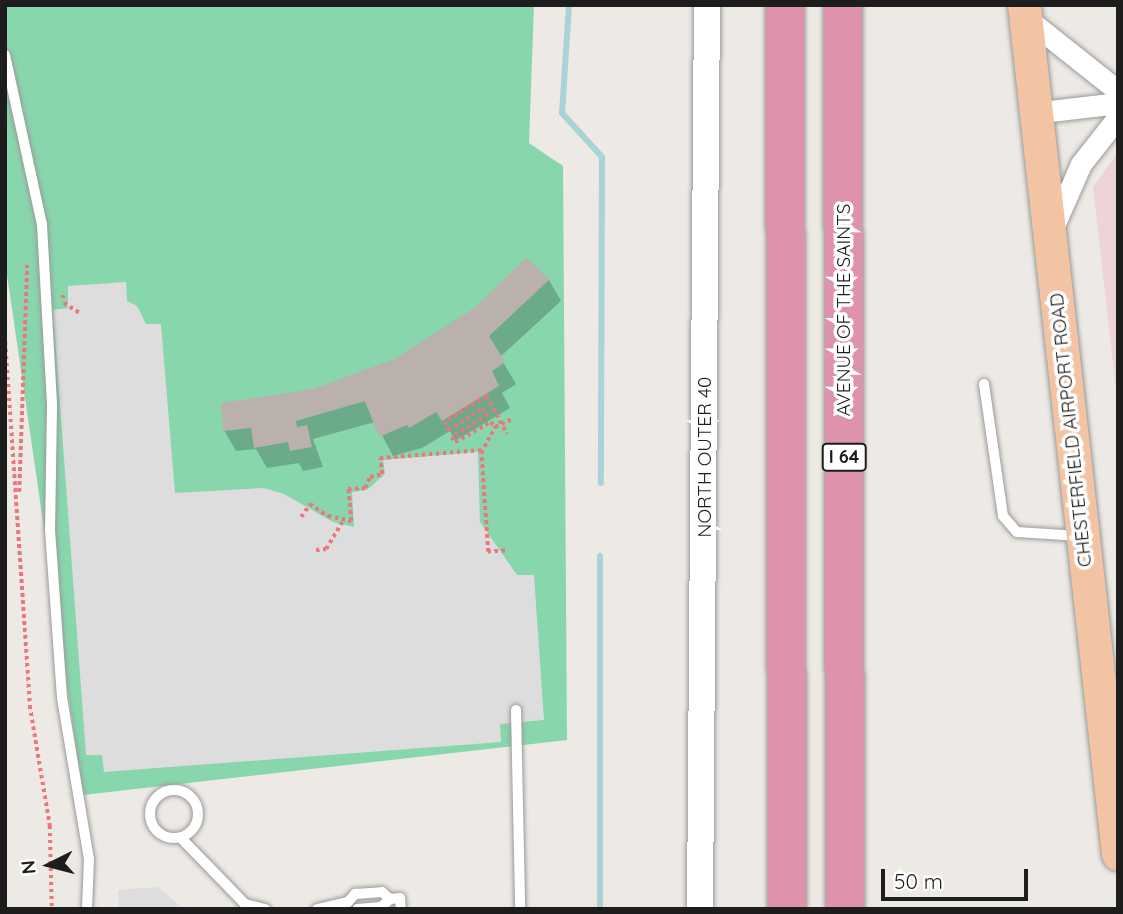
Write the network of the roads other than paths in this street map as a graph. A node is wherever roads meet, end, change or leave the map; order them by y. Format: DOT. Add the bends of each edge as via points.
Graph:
graph roads {
  1 [pos="707,5"];
  2 [pos="785,5"];
  3 [pos="843,5"];
  4 [pos="1024,11"];
  5 [pos="5,55"];
  6 [pos="1118,91"];
  7 [pos="1118,103"];
  8 [pos="1033,113"];
  9 [pos="1118,117"];
  10 [pos="1049,235"];
  11 [pos="984,383"];
  12 [pos="1083,536"];
  13 [pos="516,710"];
  14 [pos="181,838"];
  15 [pos="1118,854"];
  16 [pos="353,906"];
  17 [pos="87,909"];
  18 [pos="265,909"];
  19 [pos="317,909"];
  20 [pos="401,909"];
  21 [pos="520,909"];
  22 [pos="700,909"];
  23 [pos="787,909"];
  24 [pos="845,909"];
  1 -- 22 [label="street, NORTH OUTER 40"];
  2 -- 23 [label="highway"];
  3 -- 24 [label="highway, AVENUE OF THE SAINTS / I 64"];
  4 -- 6 [label="street"];
  4 -- 8 [label="main road, CHESTERFIELD AIRPORT ROAD"];
  5 -- 17 [label="lane" via="41,225 52,406 50,530 62,698 89,859"];
  7 -- 8 [label="street"];
  8 -- 10 [label="main road, CHESTERFIELD AIRPORT ROAD"];
  9 -- 10 [label="street" via="1081,164"];
  10 -- 12 [label="main road, CHESTERFIELD AIRPORT ROAD"];
  11 -- 12 [label="lane" via="1003,516 1017,532"];
  12 -- 15 [label="main road, CHESTERFIELD AIRPORT ROAD"];
  13 -- 21 [label="lane"];
  14 -- 14 [label="lane" via="194,828 198,812 191,797 169,790 152,805 150,821 166,838"];
  14 -- 18 [label="lane" via="245,904"];
  16 -- 19 [label="lane"];
  16 -- 20 [label="lane" via="355,894 382,892 390,899 400,898"];
}
